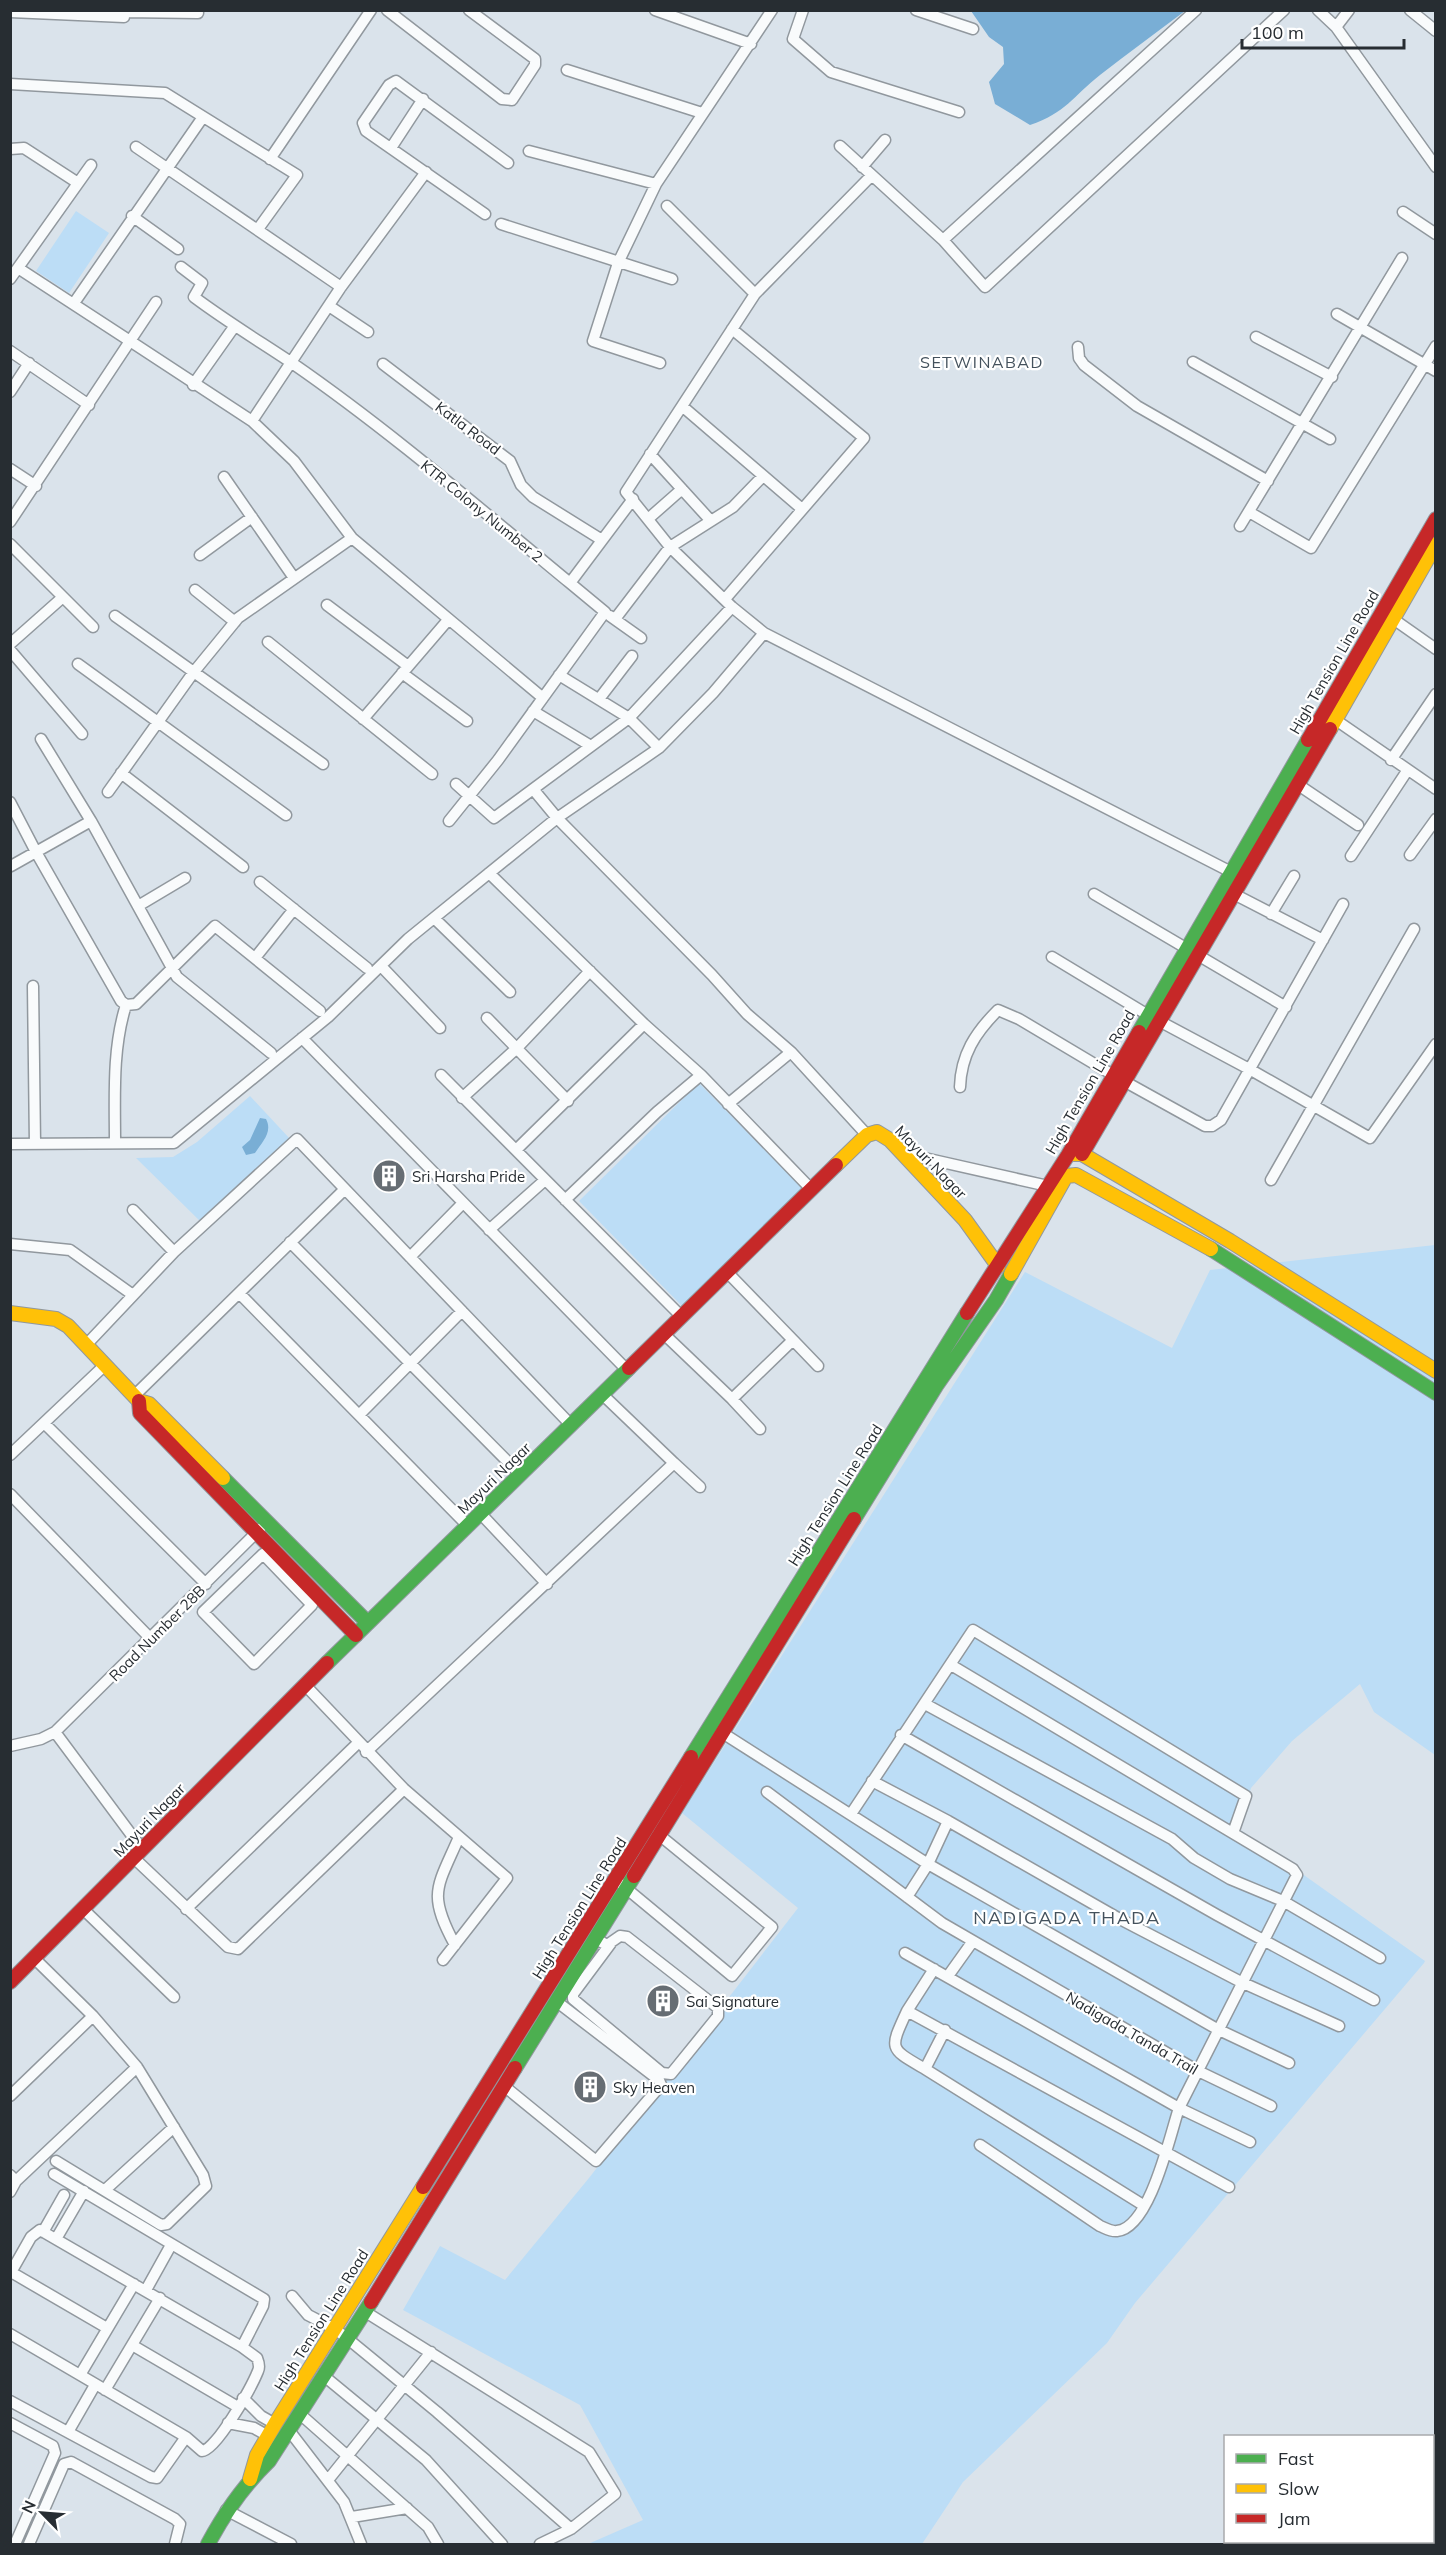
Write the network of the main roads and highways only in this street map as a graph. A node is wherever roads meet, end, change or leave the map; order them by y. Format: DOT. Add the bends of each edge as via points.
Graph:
graph roads {
  1 [pos="1436,519"];
  2 [pos="1433,543"];
  3 [pos="1075,1155"];
  4 [pos="998,1266"];
  5 [pos="10,1313"];
  6 [pos="1436,1371"];
  7 [pos="1436,1393"];
  8 [pos="136,1399"];
  9 [pos="852,1512"];
  10 [pos="368,1623"];
  11 [pos="356,1635"];
  12 [pos="621,1884"];
  13 [pos="10,1982"];
  14 [pos="277,2430"];
  15 [pos="250,2480"];
  16 [pos="208,2544"];
  1 -- 2 [label="main road, High Tension Line Road"];
  2 -- 3 [label="main road, High Tension Line Road"];
  3 -- 4 [label="main road, High Tension Line Road" via="1048,1186"];
  3 -- 6 [label="main road" via="1230,1241"];
  4 -- 9 [label="main road, High Tension Line Road"];
  4 -- 10 [label="main road, Mayuri Nagar" via="965,1220 884,1134 867,1135"];
  5 -- 8 [label="main road" via="56,1319 87,1344"];
  7 -- 9 [label="main road, High Tension Line Road" via="1196,1240 1076,1175 1066,1176 1011,1275"];
  8 -- 10 [label="main road" via="149,1404"];
  8 -- 11 [label="main road" via="140,1413 257,1533 288,1571"];
  9 -- 12 [label="main road, High Tension Line Road"];
  9 -- 12 [label="main road, High Tension Line Road" via="658,1834"];
  10 -- 11 [label="main road, Mayuri Nagar"];
  11 -- 13 [label="main road, Mayuri Nagar"];
  12 -- 14 [label="main road, High Tension Line Road" via="335,2329"];
  12 -- 14 [label="main road, High Tension Line Road" via="572,1985 556,2001 300,2414"];
  14 -- 15 [label="main road, High Tension Line Road" via="257,2455"];
  14 -- 15 [label="main road, High Tension Line Road" via="269,2461"];
  15 -- 16 [label="main road, High Tension Line Road" via="226,2510"];
}
